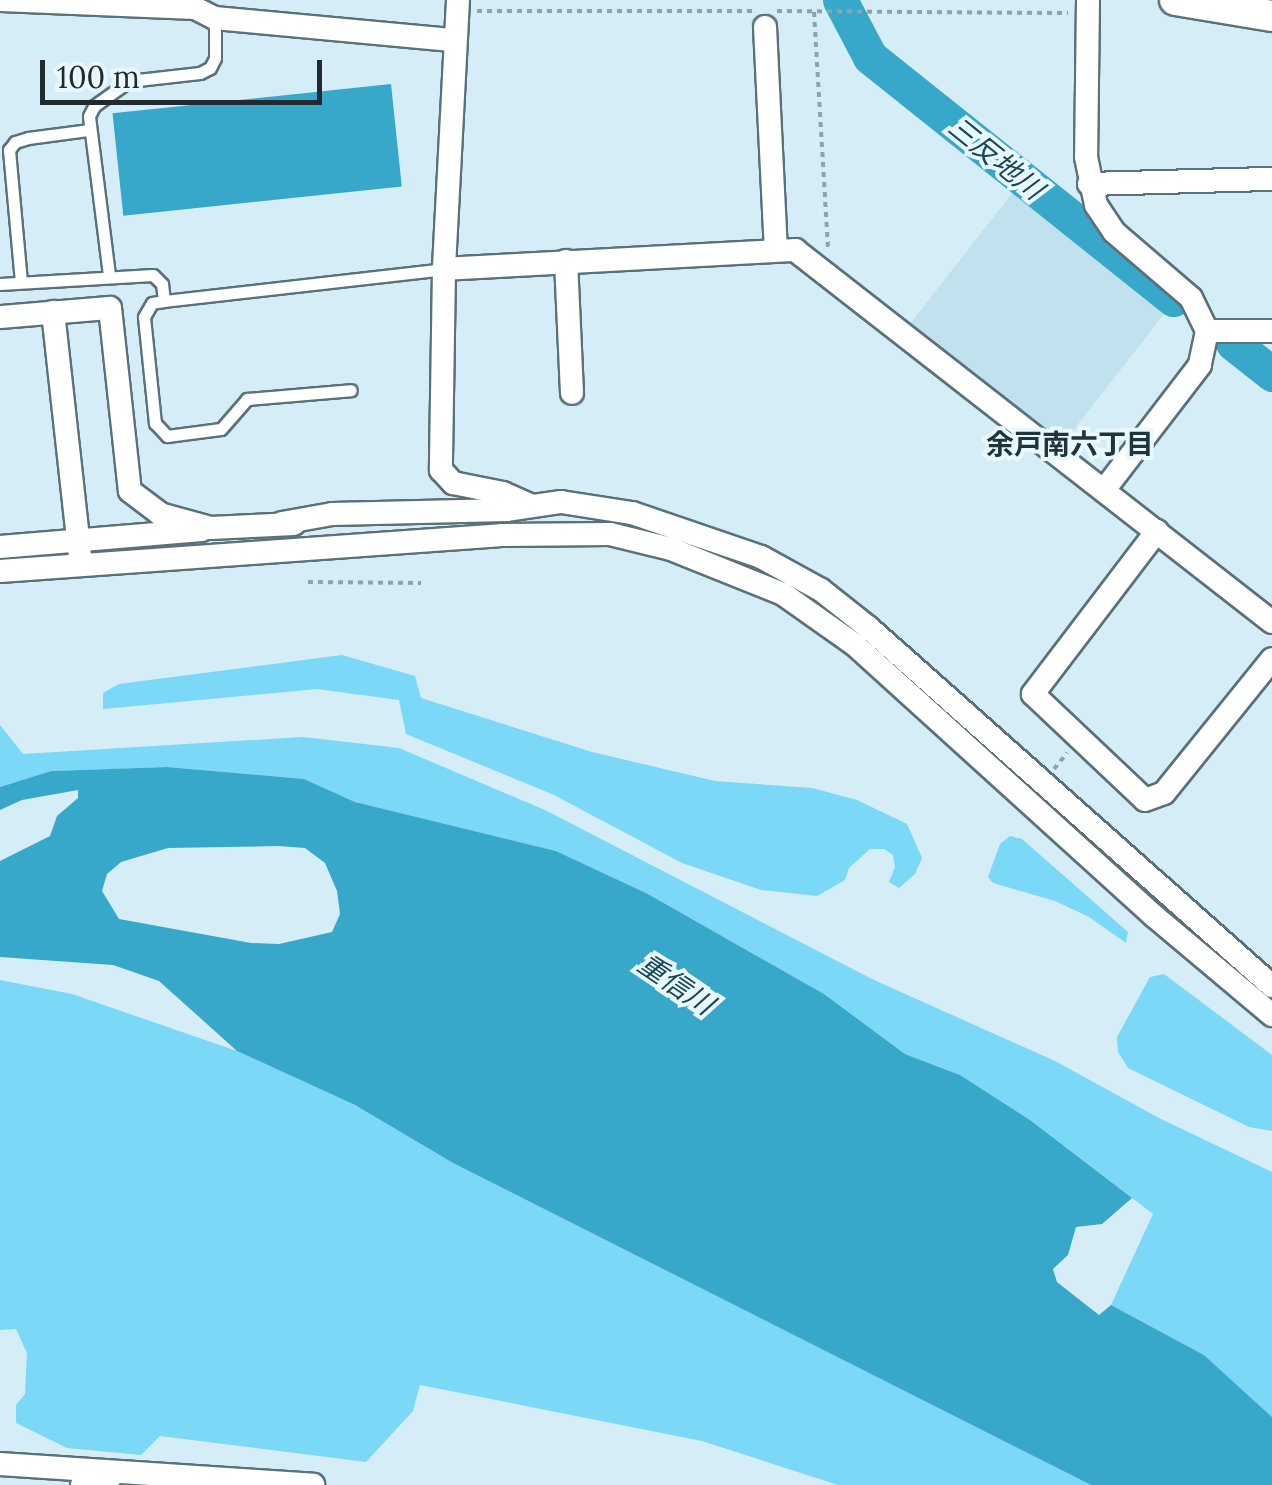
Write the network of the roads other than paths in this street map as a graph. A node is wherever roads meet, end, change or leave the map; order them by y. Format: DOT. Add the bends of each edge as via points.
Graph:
graph roads {
  1 [pos="1,0"];
  2 [pos="1175,0"];
  3 [pos="457,5"];
  4 [pos="1088,7"];
  5 [pos="201,9"];
  6 [pos="1272,16"];
  7 [pos="765,27"];
  8 [pos="454,40"];
  9 [pos="89,130"];
  10 [pos="1272,179"];
  11 [pos="1089,184"];
  12 [pos="776,248"];
  13 [pos="566,261"];
  14 [pos="444,270"];
  15 [pos="108,276"];
  16 [pos="20,282"];
  17 [pos="0,284"];
  18 [pos="164,301"];
  19 [pos="54,312"];
  20 [pos="0,317"];
  21 [pos="1208,330"];
  22 [pos="1272,331"];
  23 [pos="351,390"];
  24 [pos="572,393"];
  25 [pos="1104,490"];
  26 [pos="532,506"];
  27 [pos="282,523"];
  28 [pos="211,528"];
  29 [pos="1156,531"];
  30 [pos="610,534"];
  31 [pos="374,542"];
  32 [pos="0,547"];
  33 [pos="80,553"];
  34 [pos="0,570"];
  35 [pos="1272,622"];
  36 [pos="1272,659"];
  37 [pos="1272,986"];
  38 [pos="1272,1015"];
  39 [pos="0,1464"];
  40 [pos="117,1470"];
  41 [pos="230,1481"];
  42 [pos="82,1485"];
  43 [pos="313,1485"];
  1 -- 5 [label="street"];
  2 -- 6 [label="main road"];
  3 -- 8 [label="street"];
  4 -- 11 [label="street"];
  5 -- 8 [label="street"];
  5 -- 9 [label="lane" via="214,58 210,68 129,80 94,106"];
  7 -- 12 [label="street"];
  8 -- 14 [label="street"];
  9 -- 15 [label="lane"];
  9 -- 16 [label="lane" via="28,138 9,150"];
  10 -- 11 [label="street"];
  11 -- 21 [label="street" via="1103,220 1191,298"];
  12 -- 13 [label="street"];
  12 -- 25 [label="street" via="795,250 821,268"];
  13 -- 14 [label="street"];
  13 -- 24 [label="street"];
  14 -- 18 [label="lane"];
  14 -- 26 [label="street" via="440,470 453,483"];
  15 -- 16 [label="lane"];
  15 -- 18 [label="lane" via="153,275"];
  16 -- 17 [label="lane"];
  18 -- 23 [label="lane" via="152,303 144,317 155,423 167,436 222,429 247,399"];
  19 -- 20 [label="street"];
  19 -- 28 [label="street" via="110,308 130,491 160,514"];
  19 -- 33 [label="street"];
  21 -- 22 [label="street"];
  21 -- 25 [label="street" via="1200,365"];
  25 -- 29 [label="street"];
  26 -- 27 [label="street" via="332,514"];
  26 -- 30 [label="street"];
  26 -- 37 [label="street" via="578,504 650,518 760,557 821,590"];
  27 -- 28 [label="street"];
  27 -- 31 [label="street" via="352,532"];
  28 -- 33 [label="street"];
  29 -- 35 [label="street"];
  29 -- 36 [label="street" via="1033,694 1145,800 1164,793"];
  30 -- 31 [label="street"];
  30 -- 38 [label="street" via="730,569 783,594 854,644"];
  31 -- 33 [label="street"];
  32 -- 33 [label="street"];
  33 -- 34 [label="street"];
  39 -- 40 [label="street"];
  40 -- 41 [label="street"];
  40 -- 42 [label="street" via="106,1482"];
  41 -- 43 [label="street"];
}
